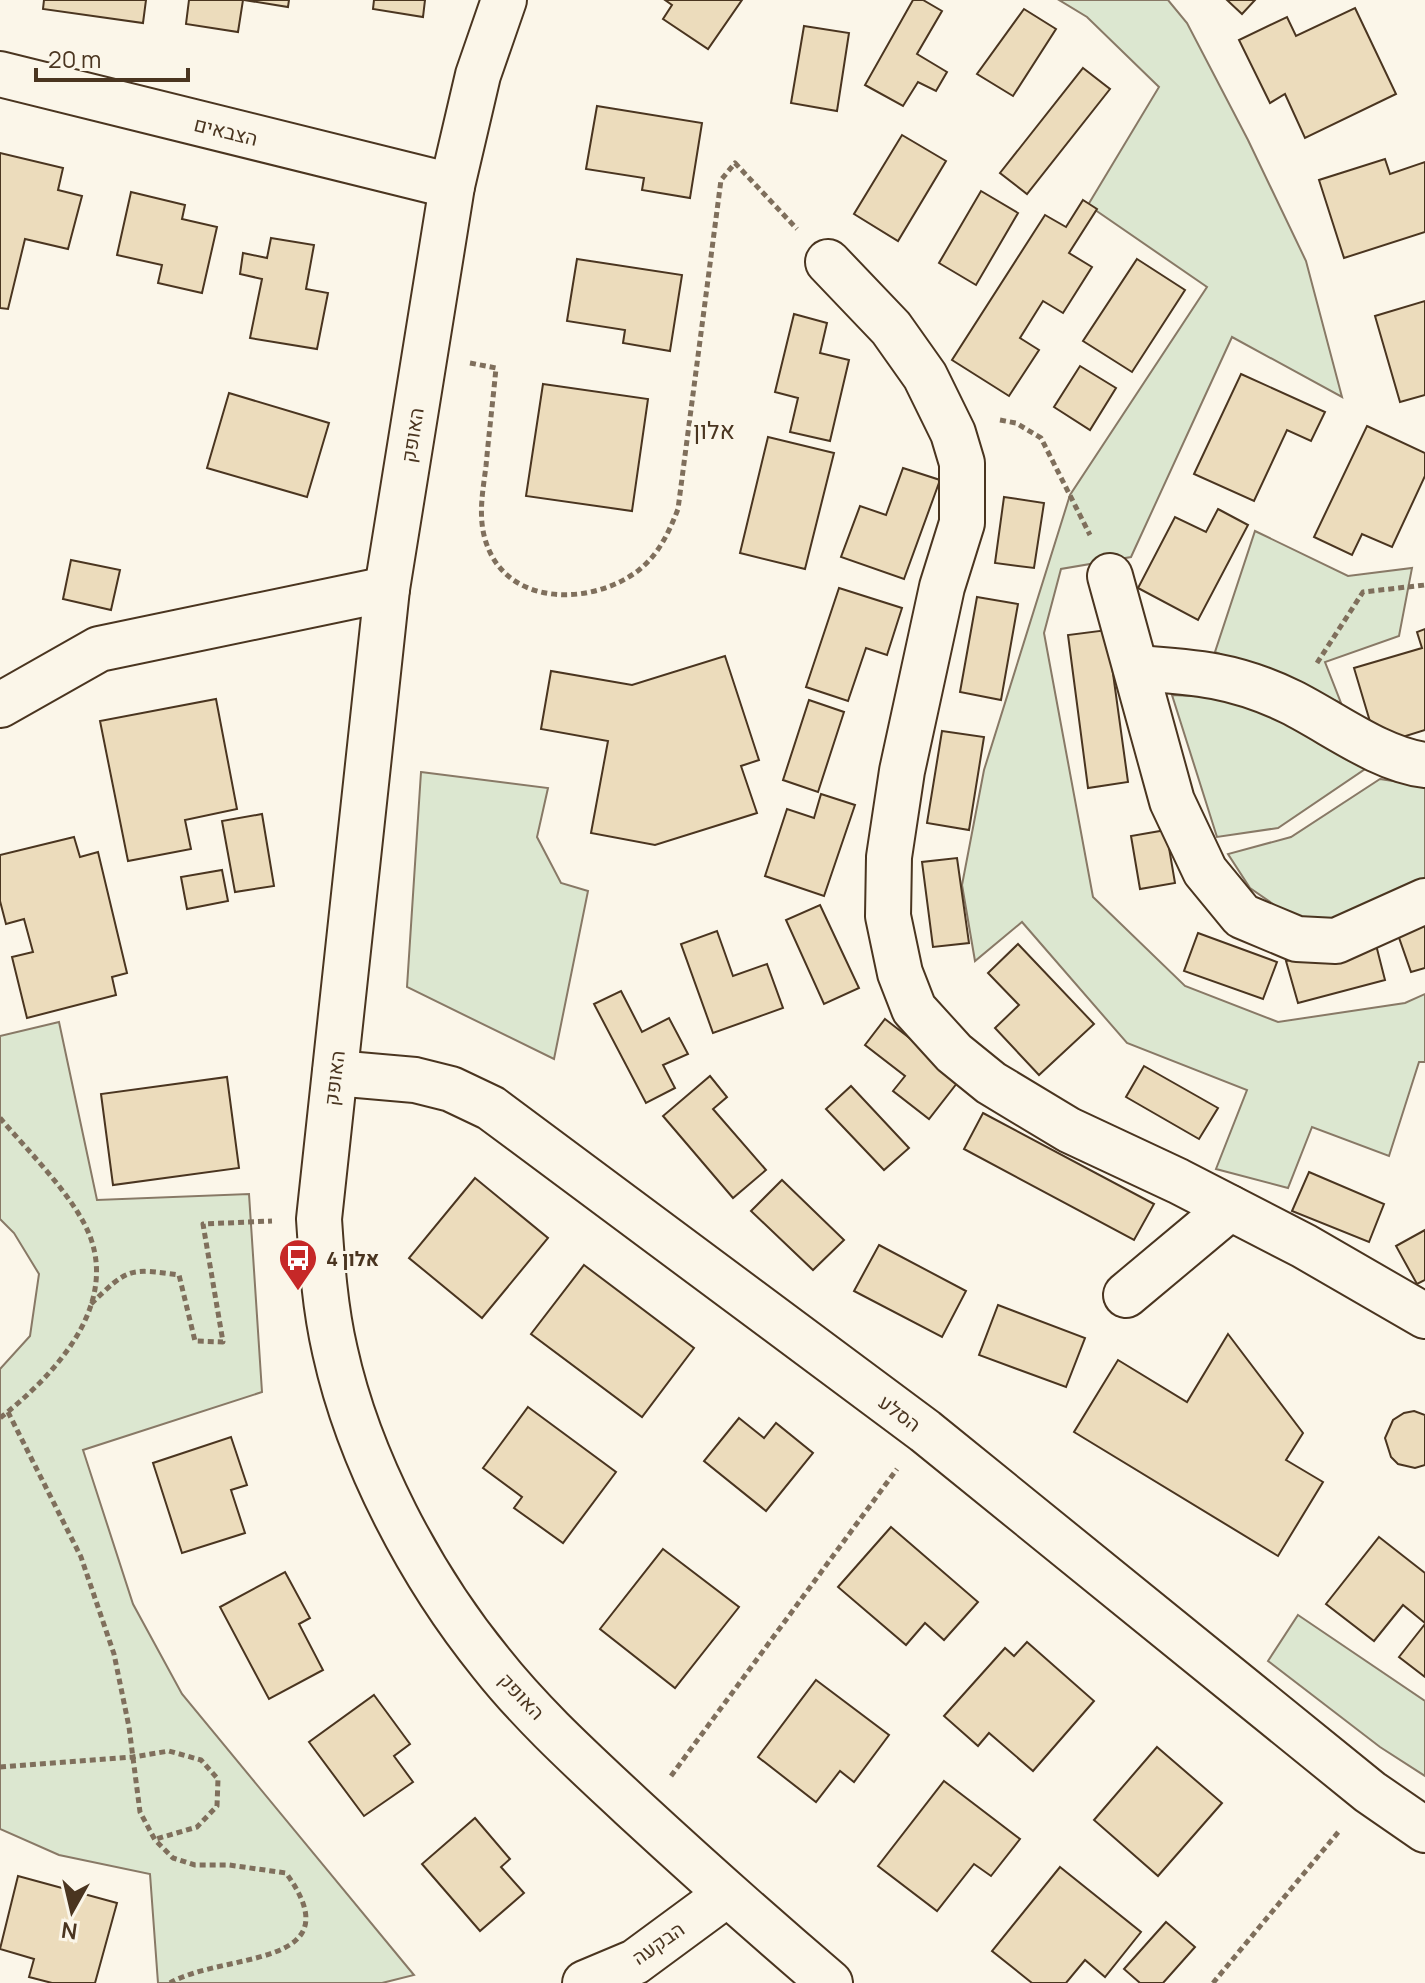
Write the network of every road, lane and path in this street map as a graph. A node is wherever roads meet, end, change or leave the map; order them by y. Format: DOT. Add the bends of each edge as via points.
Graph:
graph roads {
  1 [pos="504,0"];
  2 [pos="0,74"];
  3 [pos="452,186"];
  4 [pos="828,262"];
  5 [pos="425,354"];
  6 [pos="953,433"];
  7 [pos="1110,576"];
  8 [pos="1425,585"];
  9 [pos="387,589"];
  10 [pos="1136,668"];
  11 [pos="1291,702"];
  12 [pos="0,705"];
  13 [pos="1425,765"];
  14 [pos="1425,901"];
  15 [pos="335,1073"];
  16 [pos="0,1118"];
  17 [pos="1230,1208"];
  18 [pos="319,1219"];
  19 [pos="1126,1295"];
  20 [pos="91,1304"];
  21 [pos="1425,1316"];
  22 [pos="8,1412"];
  23 [pos="0,1418"];
  24 [pos="925,1431"];
  25 [pos="133,1757"];
  26 [pos="0,1767"];
  27 [pos="1370,1792"];
  28 [pos="641,1815"];
  29 [pos="1425,1830"];
  30 [pos="155,1840"];
  31 [pos="726,1895"];
  32 [pos="170,1983"];
  33 [pos="585,1983"];
  34 [pos="830,1983"];
  35 [pos="1213,1983"];
  1 -- 3 [label="street, האופק" via="478,75"];
  2 -- 3 [label="street, הצבאים"];
  3 -- 5 [label="street, האופק"];
  4 -- 5 [label="path" via="735,163 721,180 678,509 664,542 639,570 603,589 569,597 535,592 515,580 496,562 485,541 481,514 496,368"];
  4 -- 6 [label="street" via="891,328 925,376"];
  5 -- 9 [label="street, האופק"];
  6 -- 7 [label="path" via="987,417 1016,423 1041,438"];
  6 -- 17 [label="street" via="962,463 962,523 942,587 889,857 888,916 900,973 914,1009 954,1053 991,1083 1069,1130"];
  7 -- 10 [label="street"];
  8 -- 11 [label="path" via="1363,592"];
  9 -- 12 [label="street" via="99,649"];
  9 -- 15 [label="street, האופק"];
  10 -- 11 [label="street" via="1203,672"];
  10 -- 14 [label="street" via="1172,801 1205,871 1242,916 1297,939 1336,941"];
  11 -- 13 [label="street" via="1349,735"];
  15 -- 18 [label="street, האופק"];
  15 -- 24 [label="street, הסלע" via="415,1080 451,1089 491,1108"];
  16 -- 20 [label="path" via="52,1178 91,1238 97,1265"];
  17 -- 19 [label="street"];
  17 -- 21 [label="street"];
  18 -- 20 [label="path" via="203,1224 223,1342 195,1341 179,1275 133,1271"];
  18 -- 28 [label="street, האופק" via="336,1353 371,1463 398,1519 435,1584 491,1663"];
  20 -- 22 [label="path" via="62,1360"];
  22 -- 23 [label="path"];
  22 -- 25 [label="path" via="81,1557 114,1654"];
  24 -- 27 [label="street, הסלע"];
  24 -- 28 [label="path"];
  25 -- 26 [label="path"];
  25 -- 30 [label="path" via="140,1812"];
  25 -- 30 [label="path" via="169,1751 201,1760 218,1779 217,1806 197,1827"];
  27 -- 29 [label="street, הסלע"];
  27 -- 35 [label="path"];
  28 -- 31 [label="street, האופק"];
  30 -- 32 [label="path" via="173,1858 195,1865 286,1873 300,1893 307,1917 302,1936 283,1950 212,1966"];
  31 -- 33 [label="street, הבקעה" via="635,1962"];
  31 -- 34 [label="street, האופק"];
}
